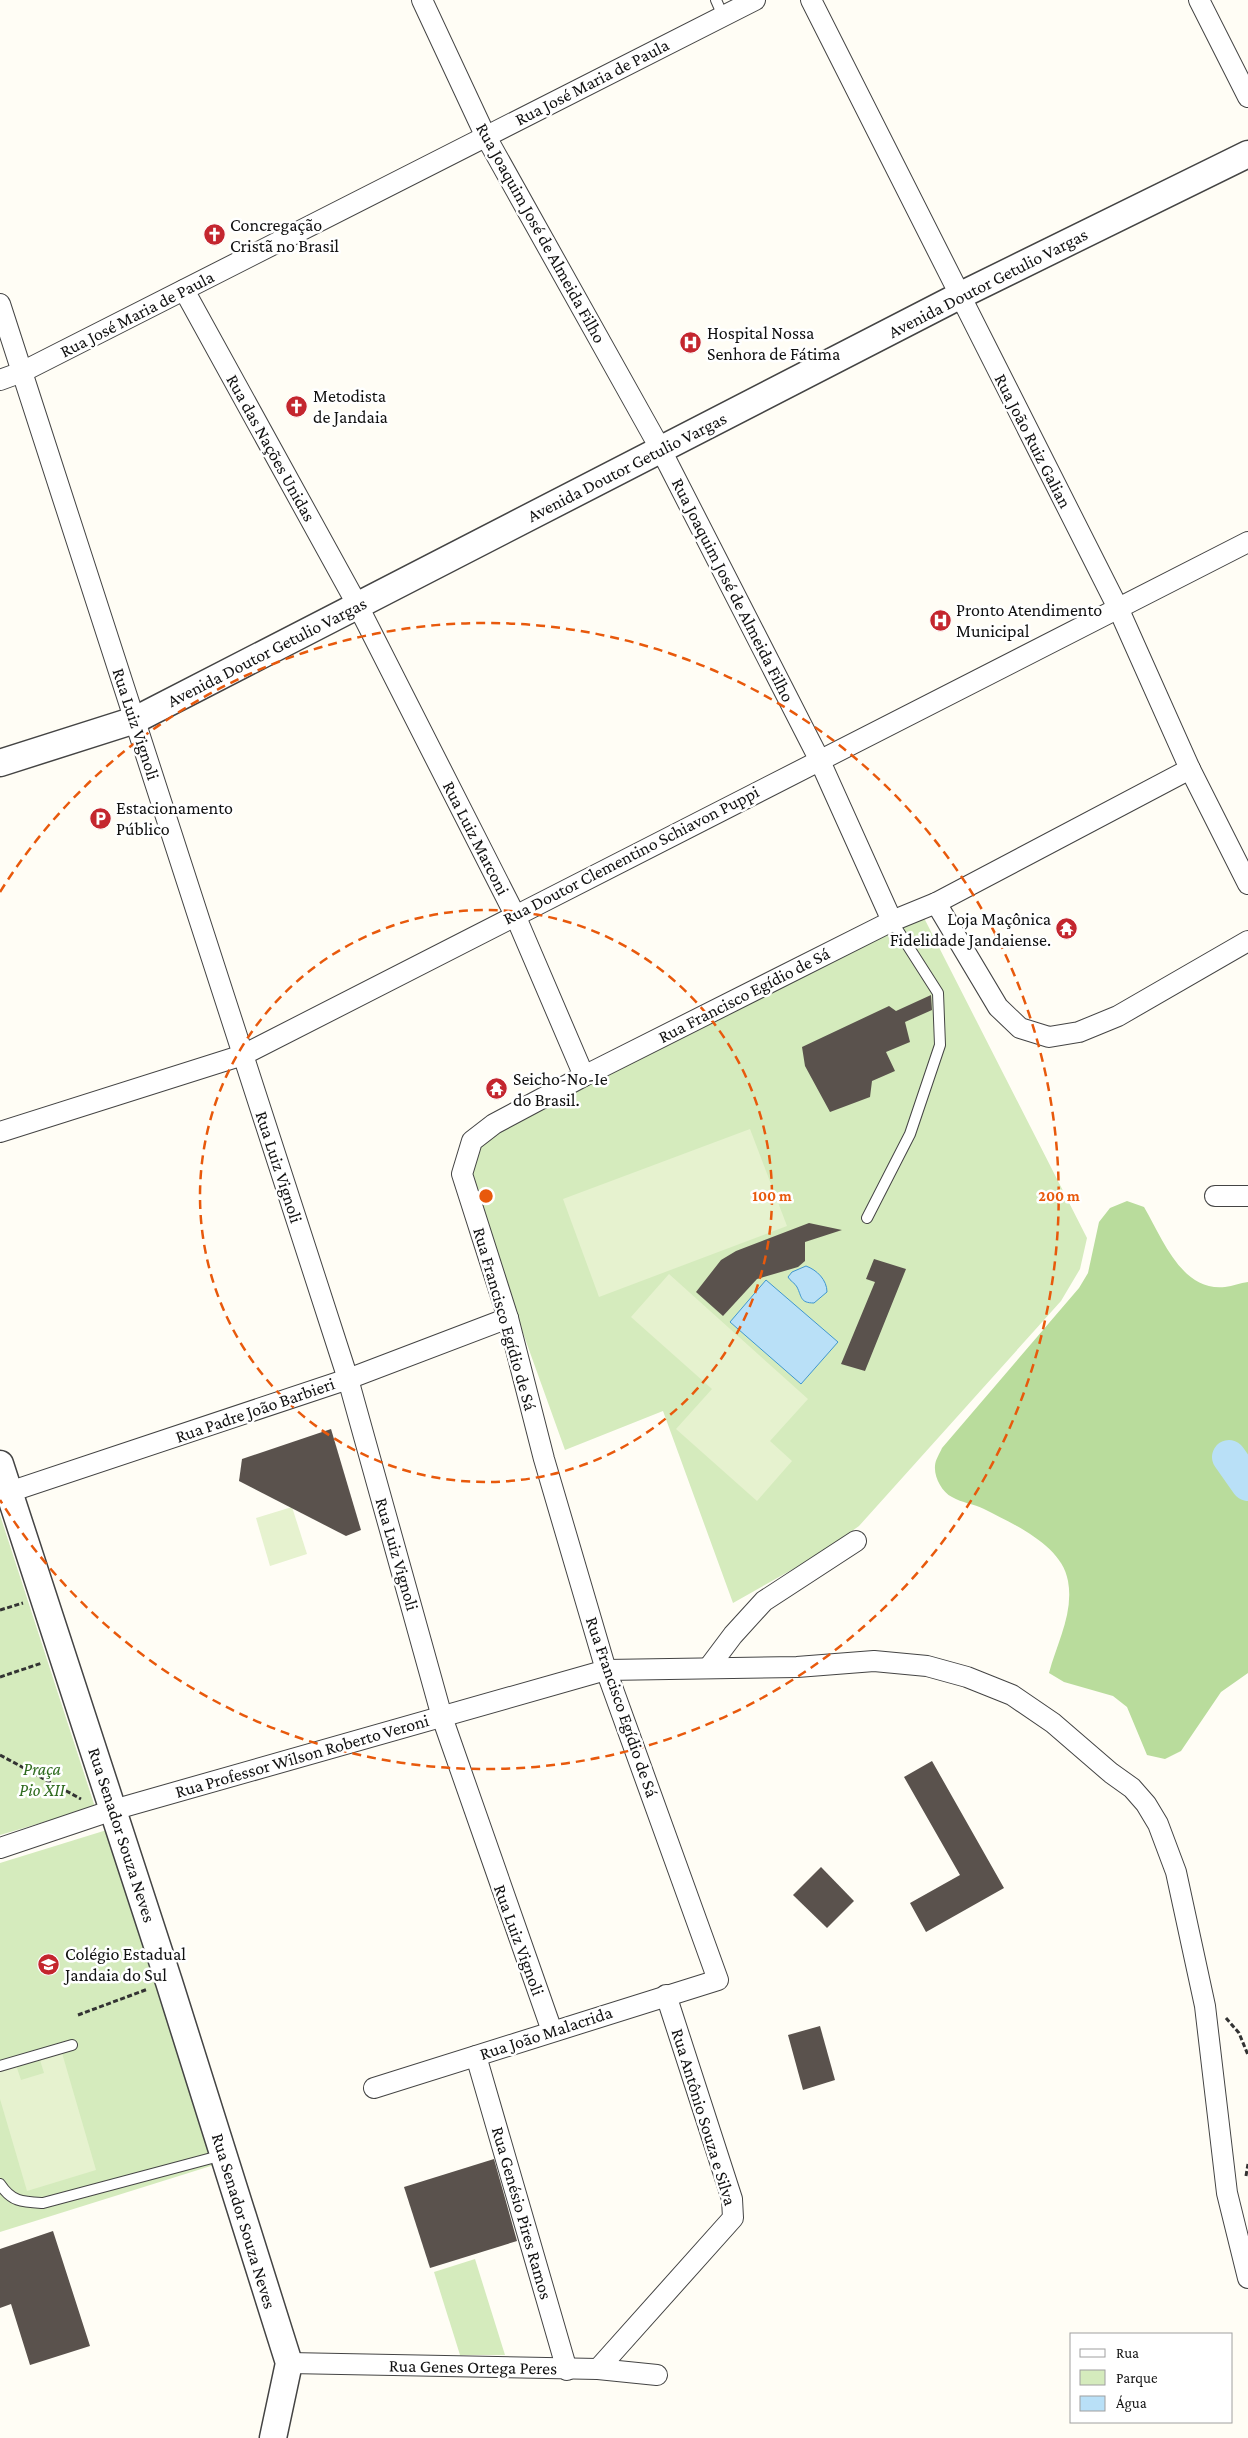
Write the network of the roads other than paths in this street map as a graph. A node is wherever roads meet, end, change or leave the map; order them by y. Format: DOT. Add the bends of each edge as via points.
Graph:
graph roads {
  1 [pos="422,0"];
  2 [pos="755,0"];
  3 [pos="811,0"];
  4 [pos="1199,0"];
  5 [pos="720,8"];
  6 [pos="1248,97"];
  7 [pos="485,135"];
  8 [pos="1248,154"];
  9 [pos="184,290"];
  10 [pos="959,296"];
  11 [pos="0,304"];
  12 [pos="22,372"];
  13 [pos="0,380"];
  14 [pos="661,450"];
  15 [pos="1248,542"];
  16 [pos="358,606"];
  17 [pos="1119,610"];
  18 [pos="135,720"];
  19 [pos="819,759"];
  20 [pos="0,763"];
  21 [pos="1190,769"];
  22 [pos="1248,884"];
  23 [pos="936,904"];
  24 [pos="515,915"];
  25 [pos="892,921"];
  26 [pos="1248,942"];
  27 [pos="243,1055"];
  28 [pos="584,1076"];
  29 [pos="0,1132"];
  30 [pos="1215,1196"];
  31 [pos="1248,1196"];
  32 [pos="867,1218"];
  33 [pos="508,1318"];
  34 [pos="348,1379"];
  35 [pos="0,1464"];
  36 [pos="5,1494"];
  37 [pos="856,1541"];
  38 [pos="710,1667"];
  39 [pos="606,1670"];
  40 [pos="442,1717"];
  41 [pos="113,1810"];
  42 [pos="0,1848"];
  43 [pos="718,1980"];
  44 [pos="666,1995"];
  45 [pos="552,2031"];
  46 [pos="72,2045"];
  47 [pos="476,2056"];
  48 [pos="0,2066"];
  49 [pos="374,2088"];
  50 [pos="224,2155"];
  51 [pos="0,2184"];
  52 [pos="1248,2278"];
  53 [pos="289,2363"];
  54 [pos="598,2369"];
  55 [pos="567,2370"];
  56 [pos="657,2375"];
  57 [pos="273,2438"];
  1 -- 7 [label="street, Rua Joaquim José de Almeida Filho"];
  2 -- 5 [label="street, Rua José Maria de Paula"];
  3 -- 10 [label="street, Rua João Ruiz Galian"];
  4 -- 6 [label="street"];
  5 -- 7 [label="street, Rua José Maria de Paula"];
  7 -- 9 [label="street, Rua José Maria de Paula"];
  7 -- 14 [label="street, Rua Joaquim José de Almeida Filho"];
  8 -- 10 [label="street, Avenida Doutor Getulio Vargas"];
  9 -- 12 [label="street, Rua José Maria de Paula"];
  9 -- 16 [label="street, Rua das Nações Unidas"];
  10 -- 14 [label="street, Avenida Doutor Getulio Vargas"];
  10 -- 17 [label="street, Rua João Ruiz Galian"];
  11 -- 12 [label="street, Rua Luiz Vignoli"];
  12 -- 13 [label="street, Rua José Maria de Paula"];
  12 -- 18 [label="street, Rua Luiz Vignoli"];
  14 -- 16 [label="street, Avenida Doutor Getulio Vargas"];
  14 -- 19 [label="street, Rua Joaquim José de Almeida Filho"];
  15 -- 17 [label="street, Rua Doutor Clementino Schiavon Puppi"];
  16 -- 18 [label="street, Avenida Doutor Getulio Vargas"];
  16 -- 24 [label="street, Rua Luiz Marconi"];
  17 -- 19 [label="street, Rua Doutor Clementino Schiavon Puppi"];
  17 -- 21 [label="street, Rua João Ruiz Galian"];
  18 -- 20 [label="street, Avenida Doutor Getulio Vargas"];
  18 -- 27 [label="street, Rua Luiz Vignoli"];
  19 -- 24 [label="street, Rua Doutor Clementino Schiavon Puppi"];
  19 -- 25 [label="street, Rua Joaquim José de Almeida Filho"];
  21 -- 22 [label="street, Rua João Ruiz Galian"];
  21 -- 23 [label="street, Rua Francisco Egídio de Sá"];
  23 -- 25 [label="street, Rua Francisco Egídio de Sá"];
  23 -- 26 [label="street" via="998,1007 1020,1028 1049,1037 1079,1032 1118,1016"];
  24 -- 27 [label="street, Rua Doutor Clementino Schiavon Puppi"];
  24 -- 28 [label="street, Rua Luiz Marconi"];
  25 -- 28 [label="street, Rua Francisco Egídio de Sá"];
  25 -- 32 [label="lane" via="938,993 940,1045 910,1134"];
  27 -- 29 [label="street, Rua Doutor Clementino Schiavon Puppi"];
  27 -- 34 [label="street, Rua Luiz Vignoli"];
  28 -- 33 [label="street, Rua Francisco Egídio de Sá" via="494,1124 472,1141 462,1174"];
  30 -- 31 [label="street"];
  33 -- 34 [label="street, Rua Padre João Barbieri"];
  33 -- 39 [label="street, Rua Francisco Egídio de Sá" via="544,1459"];
  34 -- 36 [label="street, Rua Padre João Barbieri"];
  34 -- 40 [label="street, Rua Luiz Vignoli"];
  35 -- 36 [label="street, Rua Senador Souza Neves"];
  36 -- 41 [label="street, Rua Senador Souza Neves" via="65,1657"];
  37 -- 38 [label="street" via="764,1601"];
  38 -- 39 [label="street, Rua Professor Wilson Roberto Veroni"];
  38 -- 52 [label="street, Rua Professor Wilson Roberto Veroni" via="797,1667 874,1661 927,1666 967,1677 1012,1695 1054,1723 1132,1788 1158,1824 1176,1872 1205,2006 1227,2193"];
  39 -- 40 [label="street, Rua Professor Wilson Roberto Veroni"];
  39 -- 43 [label="street, Rua Francisco Egídio de Sá"];
  40 -- 41 [label="street, Rua Professor Wilson Roberto Veroni"];
  40 -- 45 [label="street, Rua Luiz Vignoli"];
  41 -- 42 [label="street, Rua Professor Wilson Roberto Veroni"];
  41 -- 50 [label="street, Rua Senador Souza Neves"];
  43 -- 44 [label="street, Rua João Malacrida"];
  44 -- 45 [label="street, Rua João Malacrida"];
  44 -- 54 [label="street, Rua Antônio Souza e Silva" via="732,2199 733,2218"];
  45 -- 47 [label="street, Rua João Malacrida"];
  46 -- 48 [label="lane"];
  47 -- 49 [label="street, Rua João Malacrida"];
  47 -- 55 [label="street, Rua Genésio Pires Ramos"];
  50 -- 51 [label="lane" via="44,2203 25,2202 8,2196"];
  50 -- 53 [label="street, Rua Senador Souza Neves"];
  53 -- 55 [label="street, Rua Genes Ortega Peres"];
  53 -- 57 [label="street, Rua Senador Souza Neves"];
  54 -- 55 [label="street, Rua Genes Ortega Peres"];
  54 -- 56 [label="street, Rua Genes Ortega Peres"];
}
